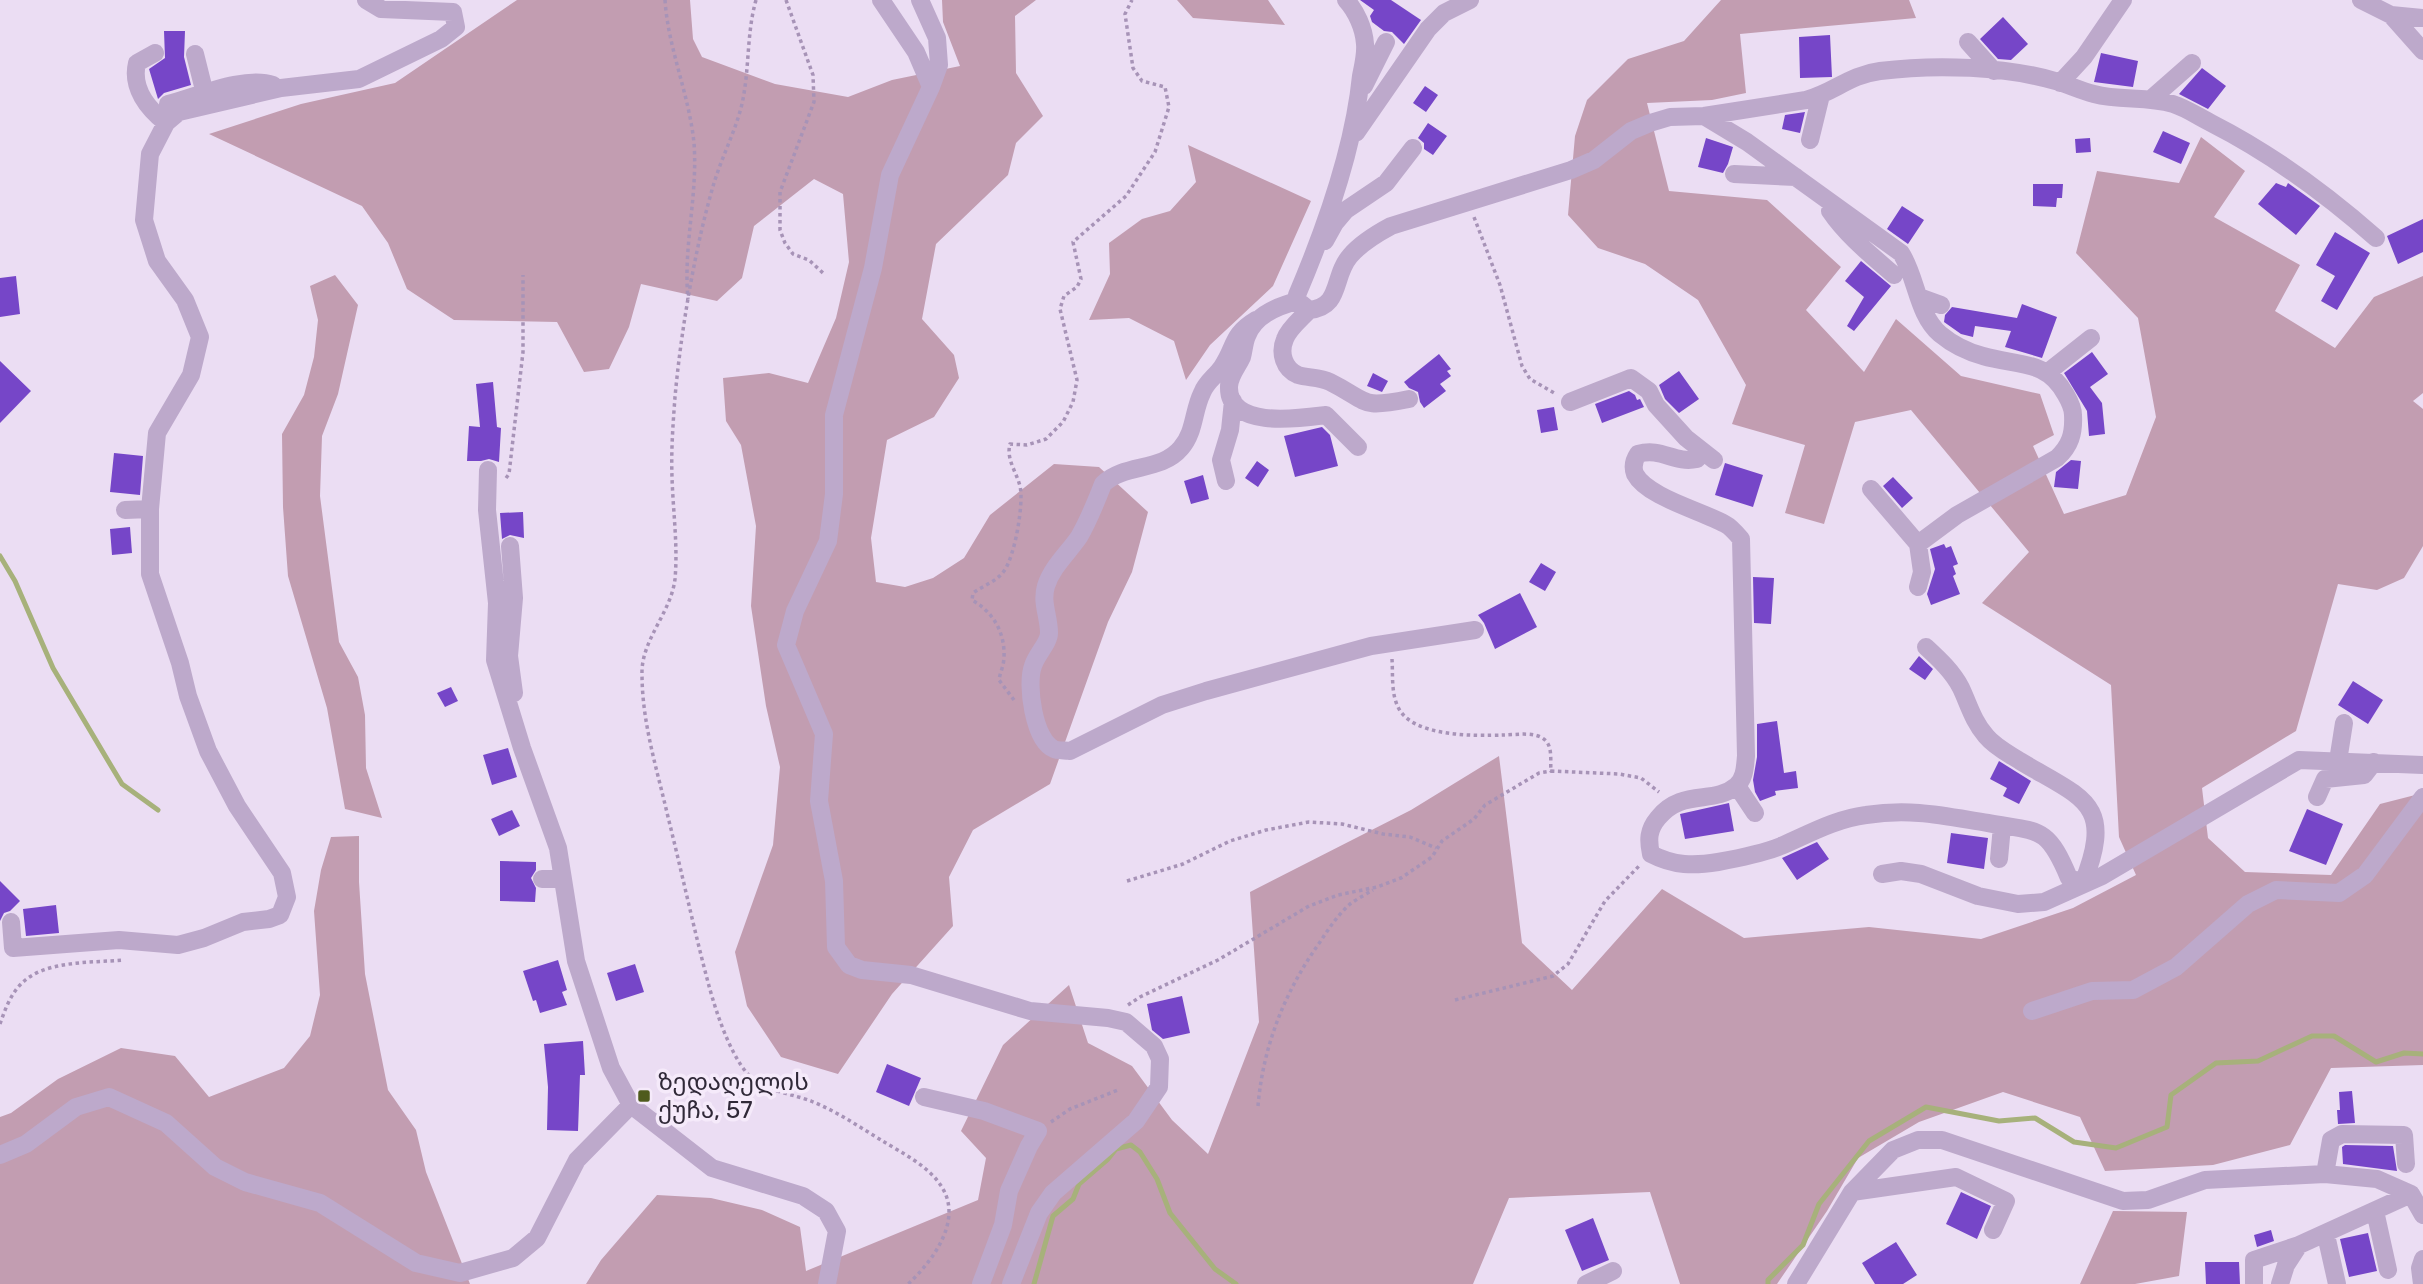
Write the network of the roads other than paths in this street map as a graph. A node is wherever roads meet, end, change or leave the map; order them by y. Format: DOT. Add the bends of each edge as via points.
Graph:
graph roads {
  1 [pos="881,0"];
  2 [pos="920,0"];
  3 [pos="1346,0"];
  4 [pos="1470,0"];
  5 [pos="2123,0"];
  6 [pos="2361,0"];
  7 [pos="368,1"];
  8 [pos="2391,15"];
  9 [pos="2423,18"];
  10 [pos="1386,42"];
  11 [pos="1968,42"];
  12 [pos="2423,51"];
  13 [pos="155,53"];
  14 [pos="195,54"];
  15 [pos="2192,64"];
  16 [pos="1880,71"];
  17 [pos="1994,71"];
  18 [pos="1833,72"];
  19 [pos="2060,83"];
  20 [pos="931,87"];
  21 [pos="281,88"];
  22 [pos="205,94"];
  23 [pos="1359,95"];
  24 [pos="1821,95"];
  25 [pos="2151,99"];
  26 [pos="168,104"];
  27 [pos="1703,116"];
  28 [pos="166,123"];
  29 [pos="1810,140"];
  30 [pos="1351,141"];
  31 [pos="1413,148"];
  32 [pos="1734,174"];
  33 [pos="1796,177"];
  34 [pos="1819,194"];
  35 [pos="2376,238"];
  36 [pos="1312,257"];
  37 [pos="1894,275"];
  38 [pos="1919,297"];
  39 [pos="1303,305"];
  40 [pos="1941,305"];
  41 [pos="1256,320"];
  42 [pos="2091,338"];
  43 [pos="2048,372"];
  44 [pos="1409,400"];
  45 [pos="1233,401"];
  46 [pos="1570,402"];
  47 [pos="1358,447"];
  48 [pos="488,470"];
  49 [pos="1226,481"];
  50 [pos="1871,489"];
  51 [pos="150,509"];
  52 [pos="125,510"];
  53 [pos="1918,544"];
  54 [pos="510,546"];
  55 [pos="1918,587"];
  56 [pos="1475,630"];
  57 [pos="1926,647"];
  58 [pos="2344,723"];
  59 [pos="522,748"];
  60 [pos="2339,761"];
  61 [pos="2374,762"];
  62 [pos="2423,765"];
  63 [pos="1737,786"];
  64 [pos="2317,797"];
  65 [pos="2423,797"];
  66 [pos="1755,813"];
  67 [pos="2002,826"];
  68 [pos="1999,859"];
  69 [pos="1882,874"];
  70 [pos="542,879"];
  71 [pos="562,879"];
  72 [pos="2083,883"];
  73 [pos="11,922"];
  74 [pos="2032,1011"];
  75 [pos="924,1097"];
  76 [pos="631,1105"];
  77 [pos="0,1155"];
  78 [pos="2406,1164"];
  79 [pos="2325,1174"];
  80 [pos="1852,1192"];
  81 [pos="2410,1194"];
  82 [pos="2375,1211"];
  83 [pos="2423,1215"];
  84 [pos="1993,1230"];
  85 [pos="2326,1235"];
  86 [pos="2299,1245"];
  87 [pos="2423,1259"];
  88 [pos="2388,1270"];
  89 [pos="1613,1271"];
  90 [pos="827,1284"];
  91 [pos="981,1284"];
  92 [pos="1011,1284"];
  93 [pos="1586,1284"];
  94 [pos="1796,1284"];
  95 [pos="2254,1284"];
  96 [pos="2280,1284"];
  97 [pos="2337,1284"];
  98 [pos="2422,1284"];
  1 -- 20 [label="street" via="916,52"];
  2 -- 20 [label="street" via="937,38 939,65"];
  3 -- 23 [label="street" via="1356,11 1365,44"];
  4 -- 30 [label="street" via="1444,13 1428,30"];
  5 -- 19 [label="street"];
  6 -- 8 [label="street"];
  7 -- 21 [label="street" via="381,9 453,12 456,27 359,79"];
  8 -- 9 [label="street"];
  8 -- 12 [label="street"];
  10 -- 23 [label="street"];
  11 -- 17 [label="street"];
  13 -- 28 [label="street" via="137,63 135,70 143,102"];
  14 -- 22 [label="street"];
  15 -- 25 [label="street"];
  16 -- 17 [label="street" via="1944,67"];
  16 -- 18 [label="street"];
  16 -- 24 [label="street" via="1855,76"];
  17 -- 19 [label="street"];
  19 -- 25 [label="street" via="2110,99"];
  20 -- 92 [label="street" via="890,175 873,268 834,415 834,494 828,541 795,611 786,645 824,734 819,801 834,881 836,947 849,965 911,975 1030,1011 1126,1023 1154,1046 1160,1059 1159,1087 1136,1121 1053,1193 1039,1213"];
  21 -- 22 [label="street" via="265,82 244,83"];
  21 -- 28 [label="street" via="179,112"];
  22 -- 26 [label="street"];
  23 -- 30 [label="street"];
  24 -- 27 [label="street"];
  24 -- 29 [label="street"];
  25 -- 35 [label="street" via="2186,110 2287,166"];
  27 -- 33 [label="street"];
  27 -- 39 [label="street" via="1650,122 1572,170 1391,226 1350,255 1326,305"];
  28 -- 51 [label="street" via="150,153 144,220 157,261 185,300 200,337 191,376 157,433"];
  30 -- 36 [label="street"];
  31 -- 36 [label="street" via="1385,183 1346,210"];
  32 -- 33 [label="street"];
  33 -- 34 [label="street"];
  34 -- 37 [label="street" via="1839,223"];
  34 -- 38 [label="street" via="1901,253"];
  36 -- 39 [label="street" via="1297,295"];
  38 -- 40 [label="street"];
  38 -- 43 [label="street" via="1928,321 1958,346"];
  39 -- 41 [label="street" via="1284,304"];
  39 -- 44 [label="street" via="1285,337 1284,363 1291,371 1327,380 1368,405"];
  41 -- 45 [label="street" via="1229,387"];
  41 -- 56 [label="street" via="1236,337 1222,367 1201,393 1192,432 1184,445 1158,464 1110,477 1078,538 1051,575 1043,608 1049,633 1031,670 1034,718 1042,738 1053,749 1070,751 1162,705 1206,691 1391,643"];
  42 -- 43 [label="street"];
  43 -- 53 [label="street" via="2073,408 2074,430 2067,449 1957,514"];
  45 -- 47 [label="street" via="1242,410 1269,420 1326,415"];
  45 -- 49 [label="street" via="1221,460"];
  46 -- 63 [label="street" via="1631,378 1649,391 1665,416 1708,456 1689,461 1650,450 1638,454 1633,463 1643,484 1728,525 1741,538 1746,755 1744,776"];
  48 -- 59 [label="street" via="487,510 497,603 495,660"];
  50 -- 53 [label="street"];
  51 -- 52 [label="street"];
  51 -- 73 [label="street" via="150,574 188,696 204,742 237,806 282,873 287,897 284,908 269,919 243,922 178,945 119,940 13,948"];
  53 -- 55 [label="street" via="1922,572"];
  54 -- 59 [label="street" via="514,598 509,656"];
  57 -- 72 [label="street" via="1960,687 1970,713 1987,737 2084,799 2096,833"];
  58 -- 60 [label="street"];
  59 -- 71 [label="street" via="558,848"];
  60 -- 61 [label="street"];
  60 -- 72 [label="street" via="2299,760"];
  61 -- 62 [label="street"];
  61 -- 64 [label="street" via="2364,775 2325,779"];
  63 -- 66 [label="street"];
  63 -- 67 [label="street" via="1669,807 1651,827 1651,854 1682,865 1721,861 1759,853 1838,821 1902,811"];
  65 -- 74 [label="street" via="2365,876 2339,892 2276,890 2248,904 2176,967 2133,990 2092,991"];
  67 -- 68 [label="street"];
  67 -- 72 [label="street" via="2044,834 2068,878"];
  69 -- 72 [label="street" via="1921,874 1978,896 2018,904 2044,902"];
  70 -- 71 [label="street"];
  71 -- 76 [label="street" via="576,961 611,1068"];
  75 -- 91 [label="street" via="984,1111 1038,1131 1009,1191 1003,1225"];
  76 -- 77 [label="street" via="578,1160 537,1238 513,1258 460,1273 416,1264 320,1203 246,1182 215,1167 166,1124 109,1097 76,1107 26,1144"];
  76 -- 90 [label="street" via="712,1168 803,1196 826,1211 837,1231"];
  78 -- 79 [label="street" via="2404,1135 2342,1134 2331,1140"];
  79 -- 80 [label="street" via="2205,1180 2148,1200 2123,1201 1942,1140 1918,1140 1893,1150"];
  79 -- 81 [label="street" via="2377,1179"];
  80 -- 84 [label="street" via="1956,1177 2006,1201"];
  80 -- 94 [label="street"];
  81 -- 82 [label="street"];
  81 -- 83 [label="street"];
  82 -- 85 [label="street"];
  82 -- 88 [label="street"];
  85 -- 86 [label="street"];
  85 -- 97 [label="street"];
  86 -- 95 [label="street" via="2254,1260"];
  86 -- 96 [label="street"];
  87 -- 98 [label="street"];
  89 -- 93 [label="street"];
}
